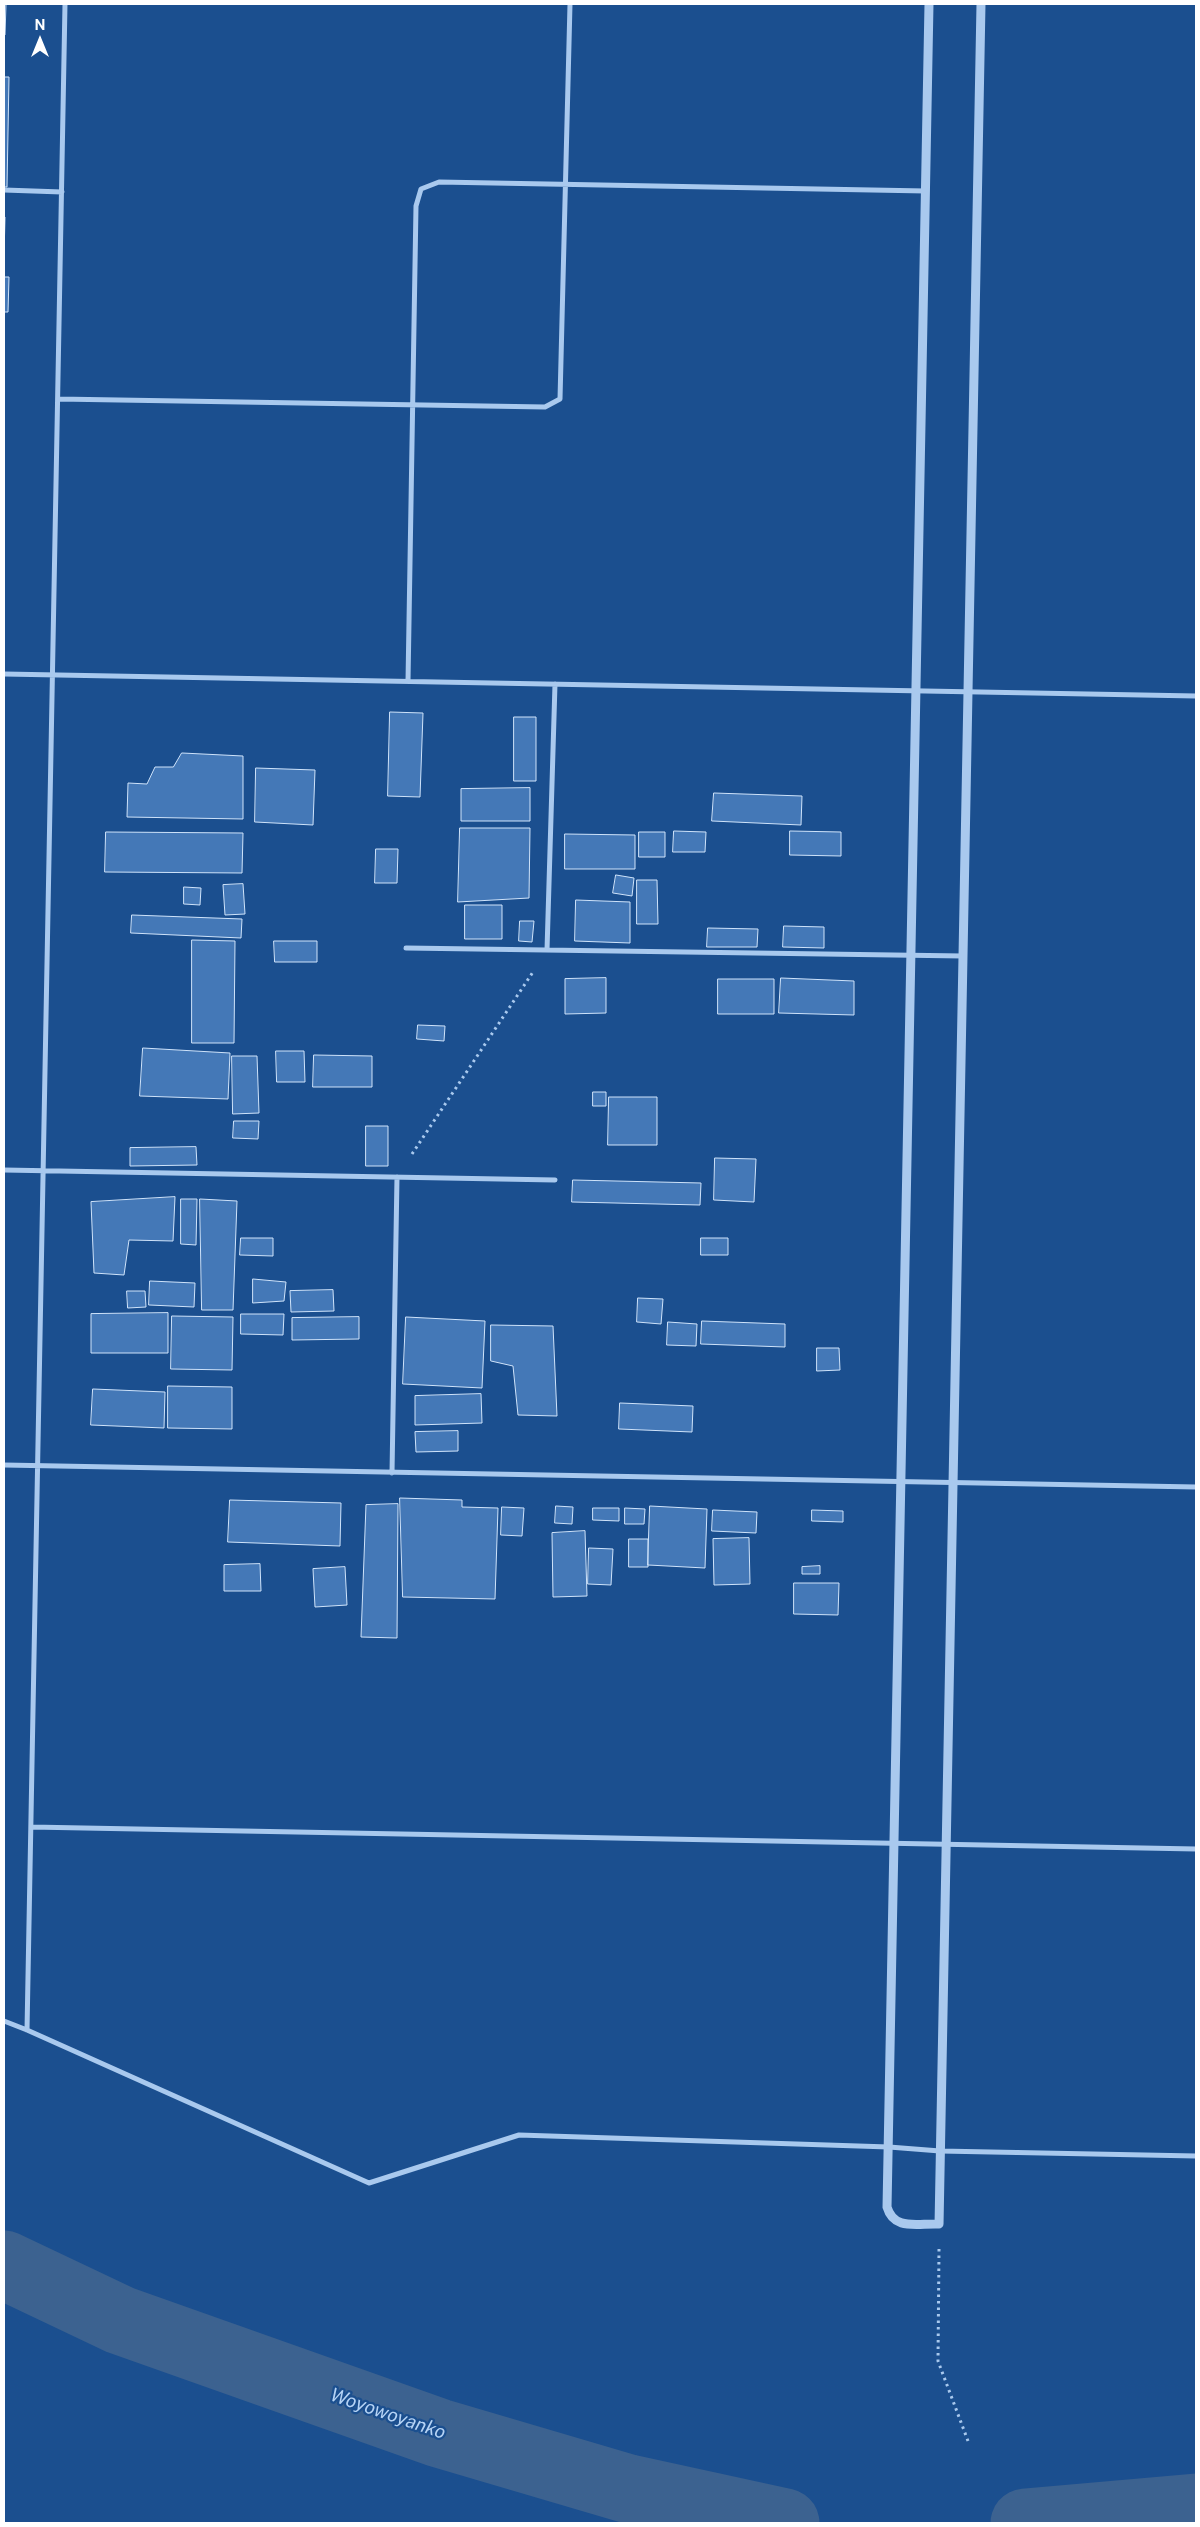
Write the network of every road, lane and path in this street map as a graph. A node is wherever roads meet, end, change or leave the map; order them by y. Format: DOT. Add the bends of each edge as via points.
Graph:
graph roads {
  1 [pos="65,4"];
  2 [pos="570,4"];
  3 [pos="930,4"];
  4 [pos="981,4"];
  5 [pos="567,184"];
  6 [pos="4,190"];
  7 [pos="926,190"];
  8 [pos="62,192"];
  9 [pos="58,399"];
  10 [pos="413,406"];
  11 [pos="4,674"];
  12 [pos="53,675"];
  13 [pos="408,681"];
  14 [pos="555,684"];
  15 [pos="916,691"];
  16 [pos="968,692"];
  17 [pos="1196,696"];
  18 [pos="406,948"];
  19 [pos="547,950"];
  20 [pos="911,955"];
  21 [pos="963,956"];
  22 [pos="4,1170"];
  23 [pos="44,1171"];
  24 [pos="396,1177"];
  25 [pos="555,1180"];
  26 [pos="4,1465"];
  27 [pos="38,1466"];
  28 [pos="392,1473"];
  29 [pos="902,1482"];
  30 [pos="953,1483"];
  31 [pos="1196,1487"];
  32 [pos="31,1827"];
  33 [pos="895,1843"];
  34 [pos="946,1844"];
  35 [pos="1196,1849"];
  36 [pos="4,2021"];
  37 [pos="28,2030"];
  38 [pos="889,2146"];
  39 [pos="940,2151"];
  40 [pos="1196,2156"];
  41 [pos="939,2224"];
  42 [pos="968,2441"];
  1 -- 8 [label="street"];
  2 -- 5 [label="street"];
  3 -- 7 [label="street"];
  4 -- 16 [label="street"];
  5 -- 7 [label="street"];
  5 -- 10 [label="street" via="560,399 545,406"];
  5 -- 10 [label="street" via="439,182 421,189 416,206"];
  6 -- 8 [label="street"];
  7 -- 15 [label="street"];
  8 -- 9 [label="street"];
  9 -- 10 [label="street"];
  9 -- 12 [label="street"];
  10 -- 13 [label="street"];
  11 -- 12 [label="street"];
  12 -- 13 [label="street"];
  12 -- 23 [label="street"];
  13 -- 14 [label="street"];
  14 -- 15 [label="street"];
  14 -- 19 [label="street"];
  15 -- 16 [label="street"];
  15 -- 20 [label="street"];
  16 -- 17 [label="street"];
  16 -- 21 [label="street"];
  18 -- 19 [label="street"];
  19 -- 20 [label="street"];
  19 -- 24 [label="path"];
  20 -- 21 [label="street"];
  20 -- 29 [label="street"];
  21 -- 30 [label="street"];
  22 -- 23 [label="street"];
  23 -- 24 [label="street"];
  23 -- 27 [label="street"];
  24 -- 25 [label="street"];
  24 -- 28 [label="street"];
  26 -- 27 [label="street"];
  27 -- 28 [label="street"];
  27 -- 32 [label="street"];
  28 -- 29 [label="street"];
  29 -- 30 [label="street"];
  29 -- 33 [label="street"];
  30 -- 31 [label="street"];
  30 -- 34 [label="street"];
  32 -- 33 [label="street"];
  32 -- 37 [label="street"];
  33 -- 34 [label="street"];
  33 -- 38 [label="street"];
  34 -- 35 [label="street"];
  34 -- 39 [label="street"];
  36 -- 37 [label="street"];
  37 -- 38 [label="street" via="369,2182 519,2134"];
  38 -- 39 [label="street"];
  38 -- 41 [label="street" via="887,2206 890,2217 897,2223"];
  39 -- 40 [label="street"];
  39 -- 41 [label="street"];
  41 -- 42 [label="path" via="938,2361"];
}
